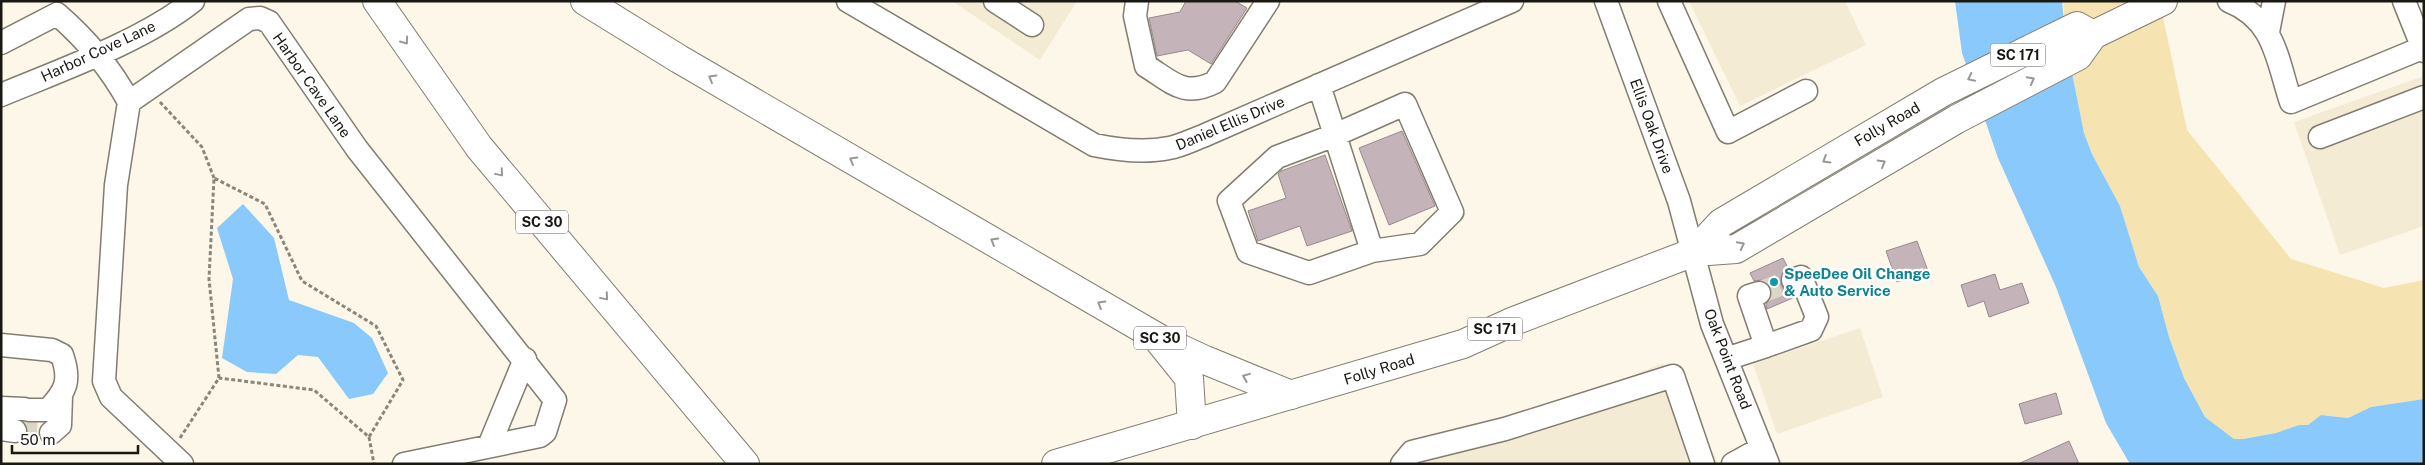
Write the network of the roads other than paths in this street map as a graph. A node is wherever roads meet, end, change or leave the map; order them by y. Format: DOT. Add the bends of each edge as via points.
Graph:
graph roads {
  1 [pos="193,1"];
  2 [pos="377,1"];
  3 [pos="585,1"];
  4 [pos="848,1"];
  5 [pos="995,1"];
  6 [pos="1137,1"];
  7 [pos="1512,1"];
  8 [pos="1606,1"];
  9 [pos="1669,1"];
  10 [pos="2162,1"];
  11 [pos="2229,1"];
  12 [pos="2274,1"];
  13 [pos="2404,1"];
  14 [pos="1259,4"];
  15 [pos="50,8"];
  16 [pos="1478,9"];
  17 [pos="1032,25"];
  18 [pos="2268,32"];
  19 [pos="2093,35"];
  20 [pos="2,39"];
  21 [pos="2423,49"];
  22 [pos="98,54"];
  23 [pos="1319,86"];
  24 [pos="3,88"];
  25 [pos="1806,91"];
  26 [pos="2424,97"];
  27 [pos="130,102"];
  28 [pos="1334,135"];
  29 [pos="2320,137"];
  30 [pos="1372,251"];
  31 [pos="1694,252"];
  32 [pos="1793,280"];
  33 [pos="1759,293"];
  34 [pos="1154,335"];
  35 [pos="1,345"];
  36 [pos="1766,346"];
  37 [pos="525,359"];
  38 [pos="1726,359"];
  39 [pos="1291,395"];
  40 [pos="61,396"];
  41 [pos="1,408"];
  42 [pos="1192,425"];
  43 [pos="51,433"];
  44 [pos="720,434"];
  45 [pos="489,446"];
  46 [pos="1765,456"];
  47 [pos="176,458"];
  48 [pos="404,464"];
  49 [pos="723,464"];
  50 [pos="745,464"];
  51 [pos="1056,464"];
  52 [pos="1402,464"];
  53 [pos="1704,464"];
  54 [pos="1733,464"];
  1 -- 22 [label="street, Harbor Cove Lane" via="154,26"];
  2 -- 44 [label="main road, SC 30, one-way" via="479,147"];
  34 -- 3 [label="main road, SC 30, one-way"];
  4 -- 23 [label="street, Daniel Ellis Drive" via="1094,145 1119,150 1170,148"];
  5 -- 17 [label="street"];
  6 -- 14 [label="street" via="1135,16 1146,66 1184,89 1202,89 1215,82"];
  7 -- 16 [label="street, Daniel Ellis Drive"];
  8 -- 31 [label="street, Ellis Oak Drive" via="1679,201"];
  9 -- 25 [label="street" via="1728,132"];
  10 -- 19 [label="main road, Folly Road / SC 171"];
  11 -- 18 [label="street" via="2252,14"];
  12 -- 18 [label="street"];
  13 -- 21 [label="street"];
  15 -- 20 [label="street"];
  15 -- 22 [label="street"];
  16 -- 23 [label="street, Daniel Ellis Drive"];
  18 -- 21 [label="street" via="2291,102"];
  31 -- 19 [label="main road, Folly Road / SC 171, one-way" via="1736,249 1956,119 2078,56"];
  19 -- 31 [label="main road, Folly Road / SC 171, one-way" via="2077,26 1943,92 1721,223"];
  22 -- 24 [label="street, Harbor Cove Lane"];
  22 -- 27 [label="street"];
  23 -- 28 [label="street"];
  26 -- 29 [label="street"];
  27 -- 37 [label="street, Harbor Cave Lane" via="249,19 260,18 268,22 357,149"];
  27 -- 47 [label="street" via="116,185 104,381 111,397"];
  28 -- 30 [label="street"];
  28 -- 30 [label="street" via="1405,104 1452,212 1420,244"];
  28 -- 30 [label="street" via="1277,157 1229,201 1248,252 1309,274"];
  31 -- 38 [label="street, Oak Point Road" via="1712,324"];
  31 -- 39 [label="main road, Folly Road / SC 171" via="1523,317 1463,344"];
  32 -- 36 [label="street" via="1801,277 1818,317 1811,330"];
  33 -- 36 [label="street" via="1749,296"];
  39 -- 34 [label="main road, SC 30, one-way"];
  34 -- 42 [label="main road" via="1189,378"];
  35 -- 40 [label="street" via="52,350 62,355 67,383"];
  36 -- 38 [label="street"];
  37 -- 45 [label="street"];
  37 -- 45 [label="street, Harbor Cave Lane" via="555,400 545,432 540,436"];
  38 -- 46 [label="street, Oak Point Road"];
  39 -- 42 [label="main road, Folly Road / SC 171"];
  40 -- 41 [label="street" via="48,410"];
  40 -- 43 [label="street" via="60,424"];
  42 -- 51 [label="main road, Folly Road / SC 171"];
  44 -- 49 [label="main road"];
  44 -- 50 [label="main road, SC 30"];
  45 -- 48 [label="street, Harbor Cave Lane"];
  46 -- 54 [label="street"];
  52 -- 53 [label="street" via="1412,452 1505,429 1673,376"];
}
